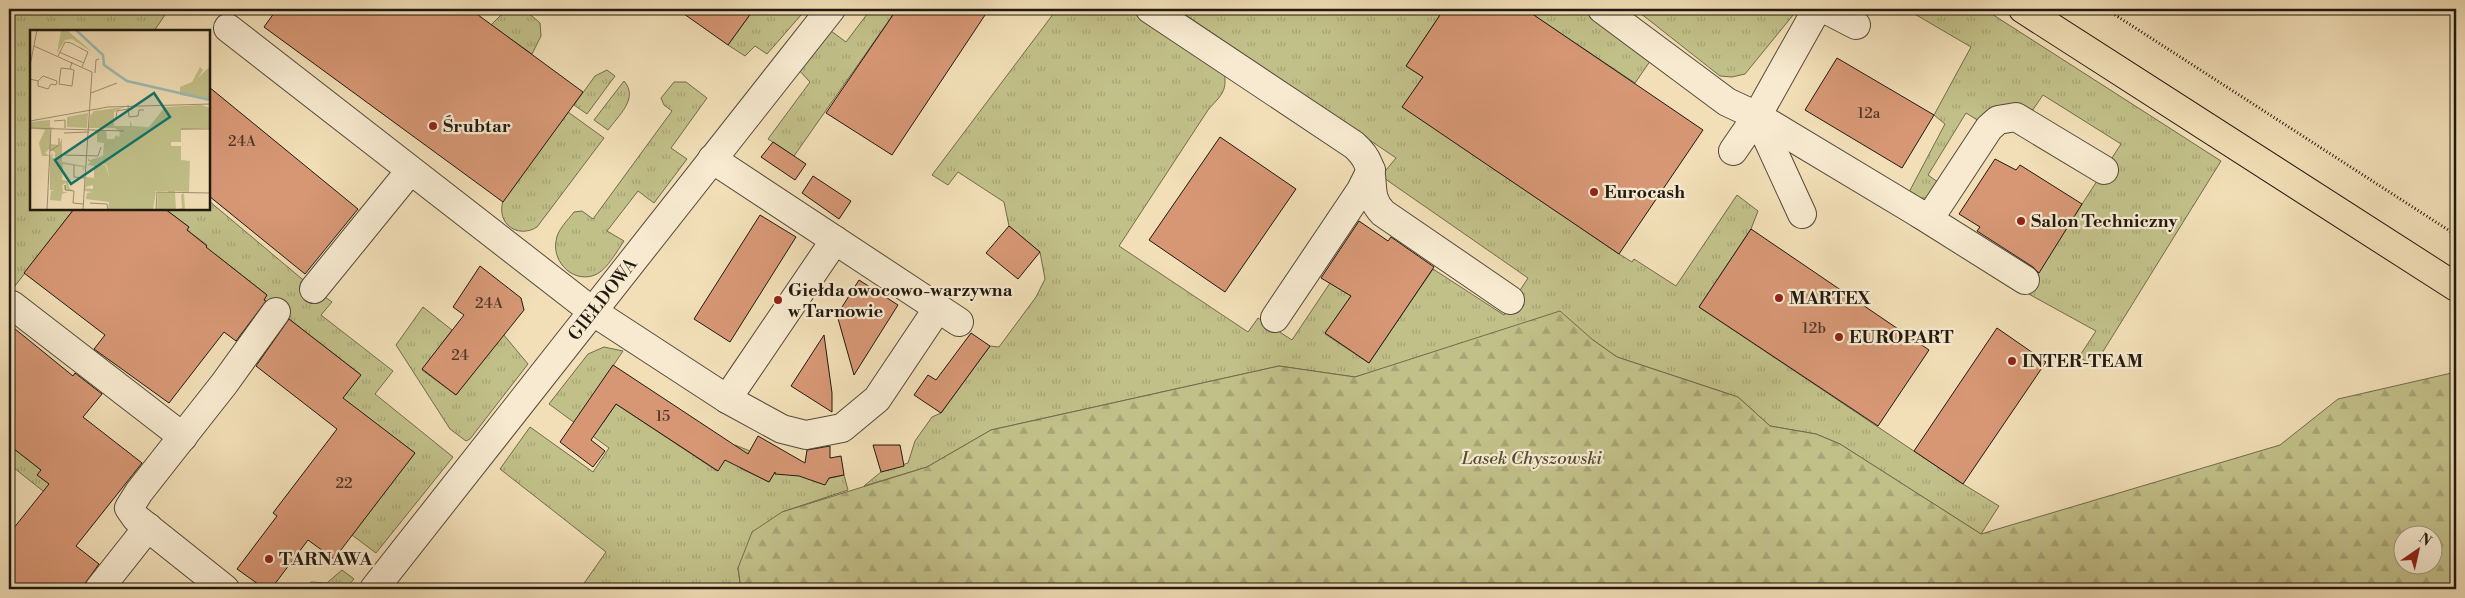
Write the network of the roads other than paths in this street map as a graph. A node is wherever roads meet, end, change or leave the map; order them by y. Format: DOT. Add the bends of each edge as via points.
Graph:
graph roads {
  1 [pos="831,9"];
  2 [pos="1150,9"];
  3 [pos="1602,9"];
  4 [pos="1817,9"];
  5 [pos="1824,9"];
  6 [pos="2023,9"];
  7 [pos="1856,25"];
  8 [pos="228,28"];
  9 [pos="1757,116"];
  10 [pos="1733,151"];
  11 [pos="712,159"];
  12 [pos="1371,170"];
  13 [pos="2104,170"];
  14 [pos="410,171"];
  15 [pos="1802,214"];
  16 [pos="1920,214"];
  17 [pos="835,240"];
  18 [pos="2026,280"];
  19 [pos="2456,287"];
  20 [pos="314,289"];
  21 [pos="1510,300"];
  22 [pos="12,305"];
  23 [pos="592,311"];
  24 [pos="276,312"];
  25 [pos="1275,318"];
  26 [pos="727,399"];
  27 [pos="183,437"];
  28 [pos="148,527"];
  29 [pos="99,589"];
  30 [pos="225,589"];
  31 [pos="374,589"];
  1 -- 11 [label="street, GIEŁDOWA"];
  2 -- 12 [label="street" via="1354,145 1364,153"];
  3 -- 9 [label="street" via="1727,102"];
  4 -- 9 [label="street"];
  5 -- 7 [label="street"];
  6 -- 19 [label="main road"];
  8 -- 14 [label="street"];
  9 -- 10 [label="street"];
  9 -- 15 [label="street"];
  9 -- 16 [label="street"];
  11 -- 17 [label="street"];
  11 -- 23 [label="street, GIEŁDOWA"];
  12 -- 21 [label="street" via="1373,199 1383,213"];
  12 -- 25 [label="street"];
  13 -- 16 [label="street" via="2026,121 2009,117 1998,120 1989,128 1935,210"];
  14 -- 20 [label="street"];
  14 -- 23 [label="street"];
  16 -- 18 [label="street"];
  17 -- 26 [label="street"];
  17 -- 26 [label="street" via="949,315 877,399 842,428 806,435 782,429"];
  22 -- 27 [label="street"];
  23 -- 26 [label="street"];
  23 -- 31 [label="street, GIEŁDOWA"];
  24 -- 27 [label="street"];
  27 -- 28 [label="street" via="128,508"];
  28 -- 29 [label="street"];
  28 -- 30 [label="street"];
}
